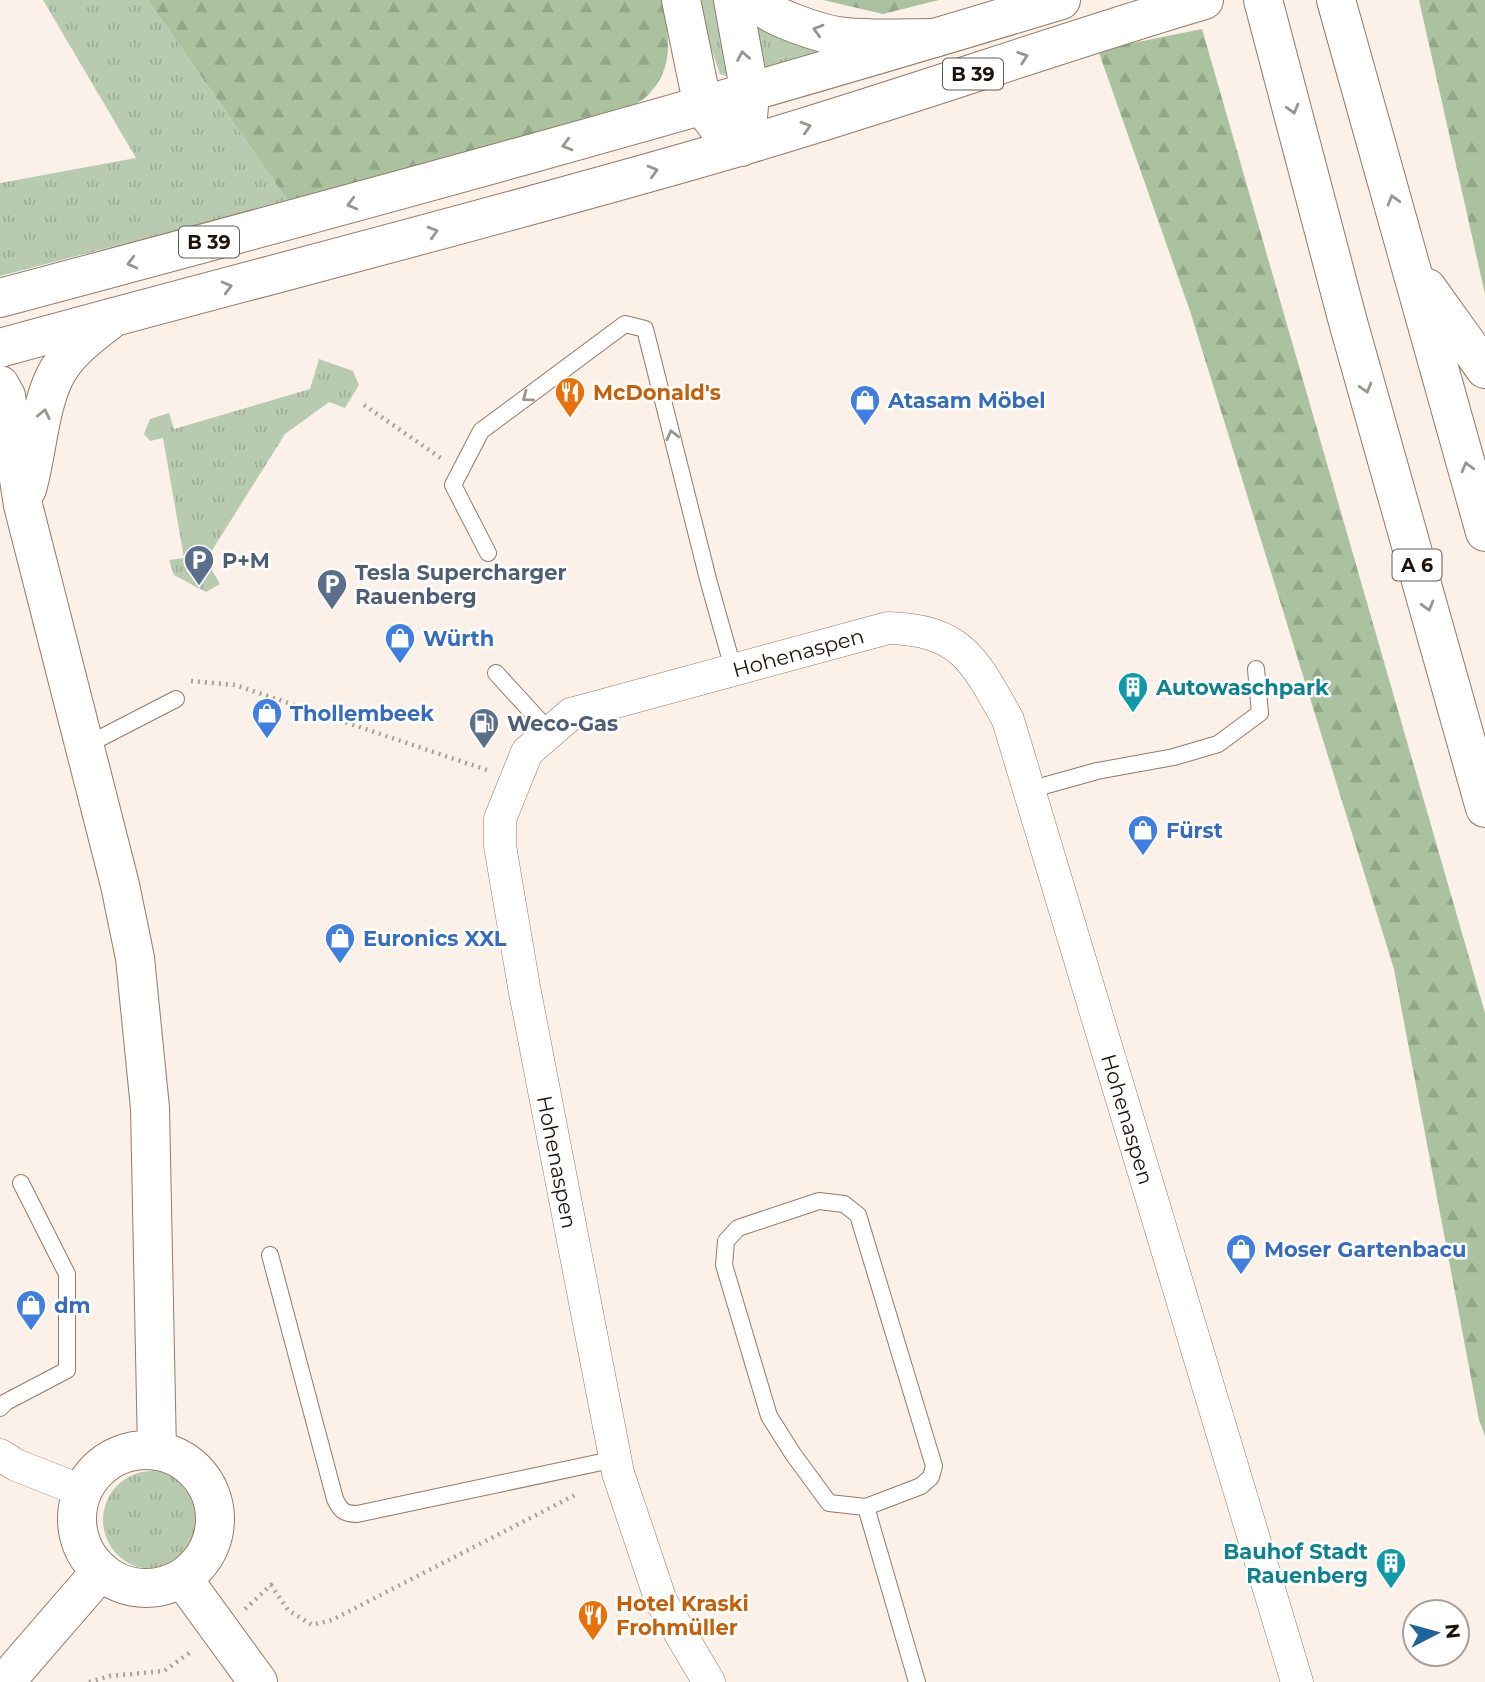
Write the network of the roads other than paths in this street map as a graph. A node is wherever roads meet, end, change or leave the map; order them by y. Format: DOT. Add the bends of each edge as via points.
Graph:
graph roads {
  1 [pos="681,0"];
  2 [pos="733,0"];
  3 [pos="754,0"];
  4 [pos="1061,0"];
  5 [pos="1204,0"];
  6 [pos="1263,0"];
  7 [pos="1339,12"];
  8 [pos="934,38"];
  9 [pos="750,94"];
  10 [pos="703,107"];
  11 [pos="741,147"];
  12 [pos="1412,266"];
  13 [pos="0,298"];
  14 [pos="114,317"];
  15 [pos="0,348"];
  16 [pos="1485,369"];
  17 [pos="0,385"];
  18 [pos="11,492"];
  19 [pos="1485,529"];
  20 [pos="488,553"];
  21 [pos="733,668"];
  22 [pos="1256,669"];
  23 [pos="496,673"];
  24 [pos="176,699"];
  25 [pos="550,732"];
  26 [pos="85,746"];
  27 [pos="1029,790"];
  28 [pos="1485,808"];
  29 [pos="21,1183"];
  30 [pos="270,1255"];
  31 [pos="0,1408"];
  32 [pos="157,1451"];
  33 [pos="0,1455"];
  34 [pos="617,1466"];
  35 [pos="82,1491"];
  36 [pos="866,1507"];
  37 [pos="101,1571"];
  38 [pos="183,1579"];
  39 [pos="5,1682"];
  40 [pos="258,1682"];
  41 [pos="709,1682"];
  42 [pos="916,1682"];
  43 [pos="1297,1682"];
  1 -- 10 [label="main road"];
  9 -- 2 [label="main road, one-way"];
  8 -- 3 [label="main road, one-way" via="843,37 789,22"];
  4 -- 8 [label="main road, B 39"];
  11 -- 5 [label="main road, B 39, one-way"];
  6 -- 28 [label="main road, A 6, one-way"];
  12 -- 7 [label="main road, one-way"];
  8 -- 9 [label="main road, B 39"];
  9 -- 10 [label="main road, B 39"];
  9 -- 11 [label="main road"];
  10 -- 11 [label="main road"];
  10 -- 13 [label="main road, B 39, one-way"];
  14 -- 11 [label="main road, B 39, one-way"];
  12 -- 16 [label="main road"];
  19 -- 12 [label="main road, one-way"];
  14 -- 15 [label="main road, B 39"];
  18 -- 14 [label="main road, one-way" via="35,461 54,377 78,345"];
  17 -- 18 [label="main road" via="6,396"];
  18 -- 26 [label="main road"];
  21 -- 20 [label="lane, one-way" via="645,329 625,324 481,431 453,485"];
  21 -- 25 [label="street, Hohenaspen" via="571,714"];
  21 -- 27 [label="street, Hohenaspen" via="872,631 926,632 956,645 981,671 1008,720"];
  22 -- 27 [label="lane" via="1260,713 1218,744"];
  23 -- 25 [label="lane"];
  24 -- 26 [label="lane"];
  25 -- 34 [label="street, Hohenaspen" via="527,752 500,819 500,846"];
  26 -- 32 [label="main road" via="135,958 150,1108"];
  27 -- 43 [label="street, Hohenaspen"];
  29 -- 31 [label="lane" via="68,1274 67,1370"];
  30 -- 34 [label="lane" via="342,1511 357,1514"];
  32 -- 35 [label="main road" via="115,1458 98,1470"];
  32 -- 38 [label="main road" via="180,1458 198,1474 211,1494 216,1517 212,1541 201,1563"];
  33 -- 35 [label="street"];
  34 -- 41 [label="street, Hohenaspen" via="661,1601"];
  35 -- 37 [label="main road" via="78,1530 85,1551"];
  36 -- 36 [label="lane" via="829,1503 769,1416 724,1265 726,1241 737,1228 819,1201 844,1204 858,1215 934,1465 931,1477 921,1486"];
  36 -- 42 [label="lane"];
  37 -- 38 [label="main road" via="138,1588 161,1587"];
  37 -- 39 [label="main road"];
  38 -- 40 [label="main road"];
}
